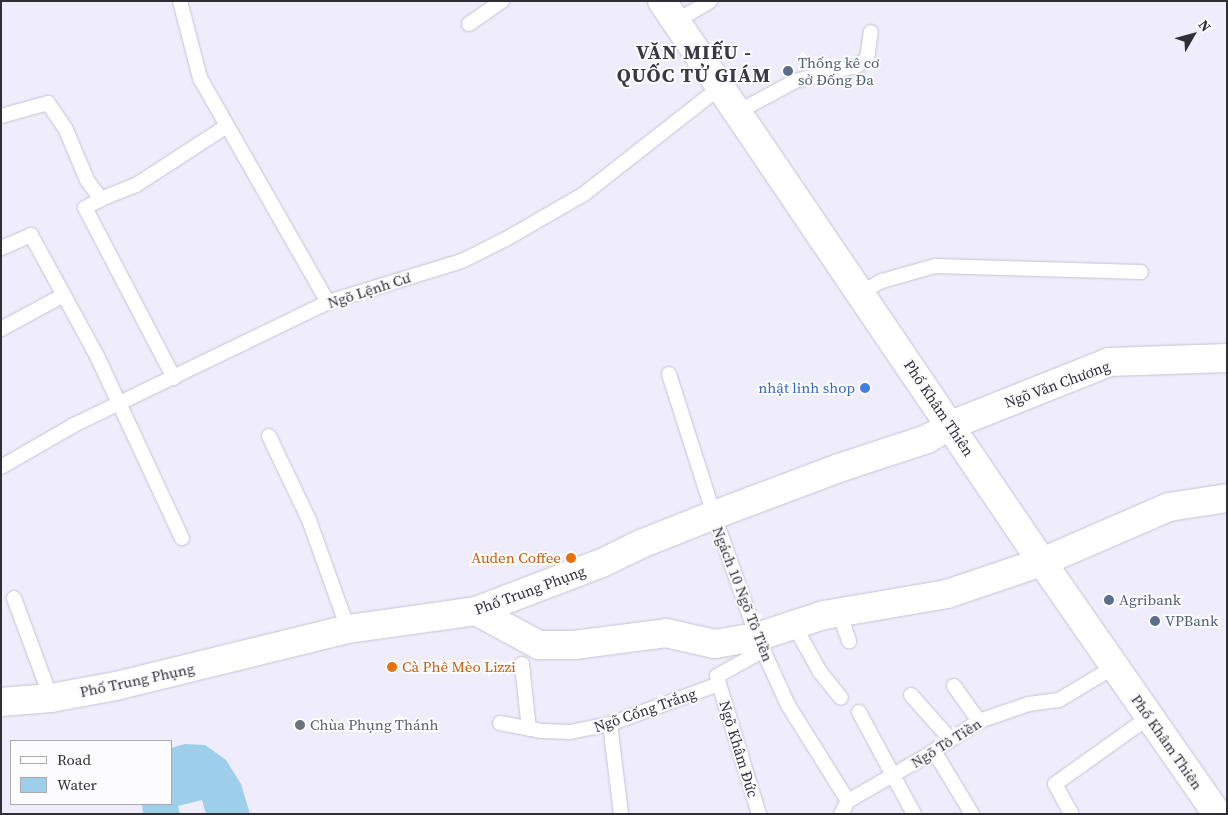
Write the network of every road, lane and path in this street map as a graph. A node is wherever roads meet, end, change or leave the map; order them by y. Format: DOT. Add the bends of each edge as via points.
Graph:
graph roads {
  1 [pos="180,1"];
  2 [pos="502,1"];
  3 [pos="710,1"];
  4 [pos="668,11"];
  5 [pos="469,24"];
  6 [pos="871,32"];
  7 [pos="719,88"];
  8 [pos="736,113"];
  9 [pos="1,116"];
  10 [pos="227,126"];
  11 [pos="101,199"];
  12 [pos="1,248"];
  13 [pos="1141,272"];
  14 [pos="860,292"];
  15 [pos="62,296"];
  16 [pos="328,302"];
  17 [pos="1,329"];
  18 [pos="1227,358"];
  19 [pos="669,374"];
  20 [pos="174,378"];
  21 [pos="118,404"];
  22 [pos="951,425"];
  23 [pos="269,436"];
  24 [pos="1,468"];
  25 [pos="1227,498"];
  26 [pos="714,515"];
  27 [pos="182,538"];
  28 [pos="1042,562"];
  29 [pos="14,598"];
  30 [pos="476,612"];
  31 [pos="839,612"];
  32 [pos="794,624"];
  33 [pos="348,629"];
  34 [pos="757,637"];
  35 [pos="849,641"];
  36 [pos="522,664"];
  37 [pos="1114,667"];
  38 [pos="719,684"];
  39 [pos="954,686"];
  40 [pos="911,695"];
  41 [pos="51,698"];
  42 [pos="841,698"];
  43 [pos="1,702"];
  44 [pos="859,712"];
  45 [pos="1150,717"];
  46 [pos="979,721"];
  47 [pos="500,723"];
  48 [pos="610,724"];
  49 [pos="529,729"];
  50 [pos="951,740"];
  51 [pos="934,750"];
  52 [pos="892,776"];
  53 [pos="848,801"];
  54 [pos="621,814"];
  55 [pos="758,814"];
  56 [pos="841,814"];
  57 [pos="914,814"];
  58 [pos="972,814"];
  59 [pos="1068,814"];
  60 [pos="1217,814"];
  1 -- 10 [label="lane" via="200,78"];
  2 -- 5 [label="lane"];
  3 -- 4 [label="lane"];
  4 -- 7 [label="street, Phố Khâm Thiên"];
  6 -- 8 [label="lane" via="867,59 856,66 795,80"];
  7 -- 8 [label="street, Phố Khâm Thiên"];
  7 -- 16 [label="lane, Ngõ Lệnh Cư" via="584,194 506,239 462,261"];
  8 -- 14 [label="street, Phố Khâm Thiên"];
  9 -- 11 [label="lane" via="48,103 66,130 87,180"];
  10 -- 11 [label="lane" via="136,185"];
  10 -- 16 [label="lane"];
  11 -- 20 [label="lane" via="85,208"];
  12 -- 15 [label="lane" via="31,235"];
  13 -- 14 [label="lane" via="934,266 882,281"];
  14 -- 22 [label="street, Phố Khâm Thiên"];
  15 -- 17 [label="lane"];
  15 -- 21 [label="lane" via="97,356"];
  16 -- 20 [label="lane, Ngõ Lệnh Cư"];
  18 -- 22 [label="street, Ngõ Văn Chương" via="1109,362"];
  19 -- 26 [label="lane, Ngách 10 Ngõ Tô Tiền"];
  20 -- 21 [label="lane, Ngõ Lệnh Cư"];
  21 -- 24 [label="lane, Ngõ Lệnh Cư" via="74,425"];
  21 -- 27 [label="lane"];
  22 -- 26 [label="street, Phố Trung Phụng" via="927,439"];
  22 -- 28 [label="street, Phố Khâm Thiên"];
  23 -- 33 [label="lane" via="309,520"];
  25 -- 28 [label="street" via="1169,507"];
  26 -- 30 [label="street, Phố Trung Phụng"];
  26 -- 34 [label="lane, Ngách 10 Ngõ Tô Tiền"];
  28 -- 31 [label="street" via="947,594"];
  28 -- 37 [label="street, Phố Khâm Thiên"];
  29 -- 41 [label="lane"];
  30 -- 33 [label="street, Phố Trung Phụng"];
  30 -- 34 [label="street" via="539,645 666,633 715,644"];
  31 -- 32 [label="street"];
  31 -- 35 [label="lane"];
  32 -- 34 [label="street"];
  32 -- 42 [label="lane" via="820,672"];
  33 -- 41 [label="street, Phố Trung Phụng" via="154,678"];
  34 -- 38 [label="lane" via="755,655 717,676"];
  34 -- 53 [label="lane, Ngách 10 Ngõ Tô Tiền" via="788,705"];
  36 -- 49 [label="lane"];
  37 -- 45 [label="street, Phố Khâm Thiên"];
  37 -- 46 [label="lane, Ngõ Tô Tiền" via="1059,700 1029,704"];
  38 -- 48 [label="lane, Ngõ Cống Trắng"];
  38 -- 55 [label="lane, Ngõ Khâm Đức"];
  39 -- 46 [label="lane"];
  40 -- 50 [label="lane"];
  41 -- 43 [label="street, Phố Trung Phụng"];
  44 -- 52 [label="lane"];
  45 -- 59 [label="lane" via="1055,784"];
  45 -- 60 [label="street, Phố Khâm Thiên"];
  46 -- 50 [label="lane, Ngõ Tô Tiền"];
  47 -- 49 [label="lane, Ngõ Cống Trắng"];
  48 -- 49 [label="lane, Ngõ Cống Trắng" via="570,732"];
  48 -- 54 [label="lane"];
  50 -- 51 [label="lane, Ngõ Tô Tiền"];
  51 -- 52 [label="lane, Ngõ Tô Tiền"];
  51 -- 58 [label="lane"];
  52 -- 53 [label="lane, Ngõ Tô Tiền"];
  52 -- 57 [label="lane"];
  53 -- 56 [label="lane"];
}
